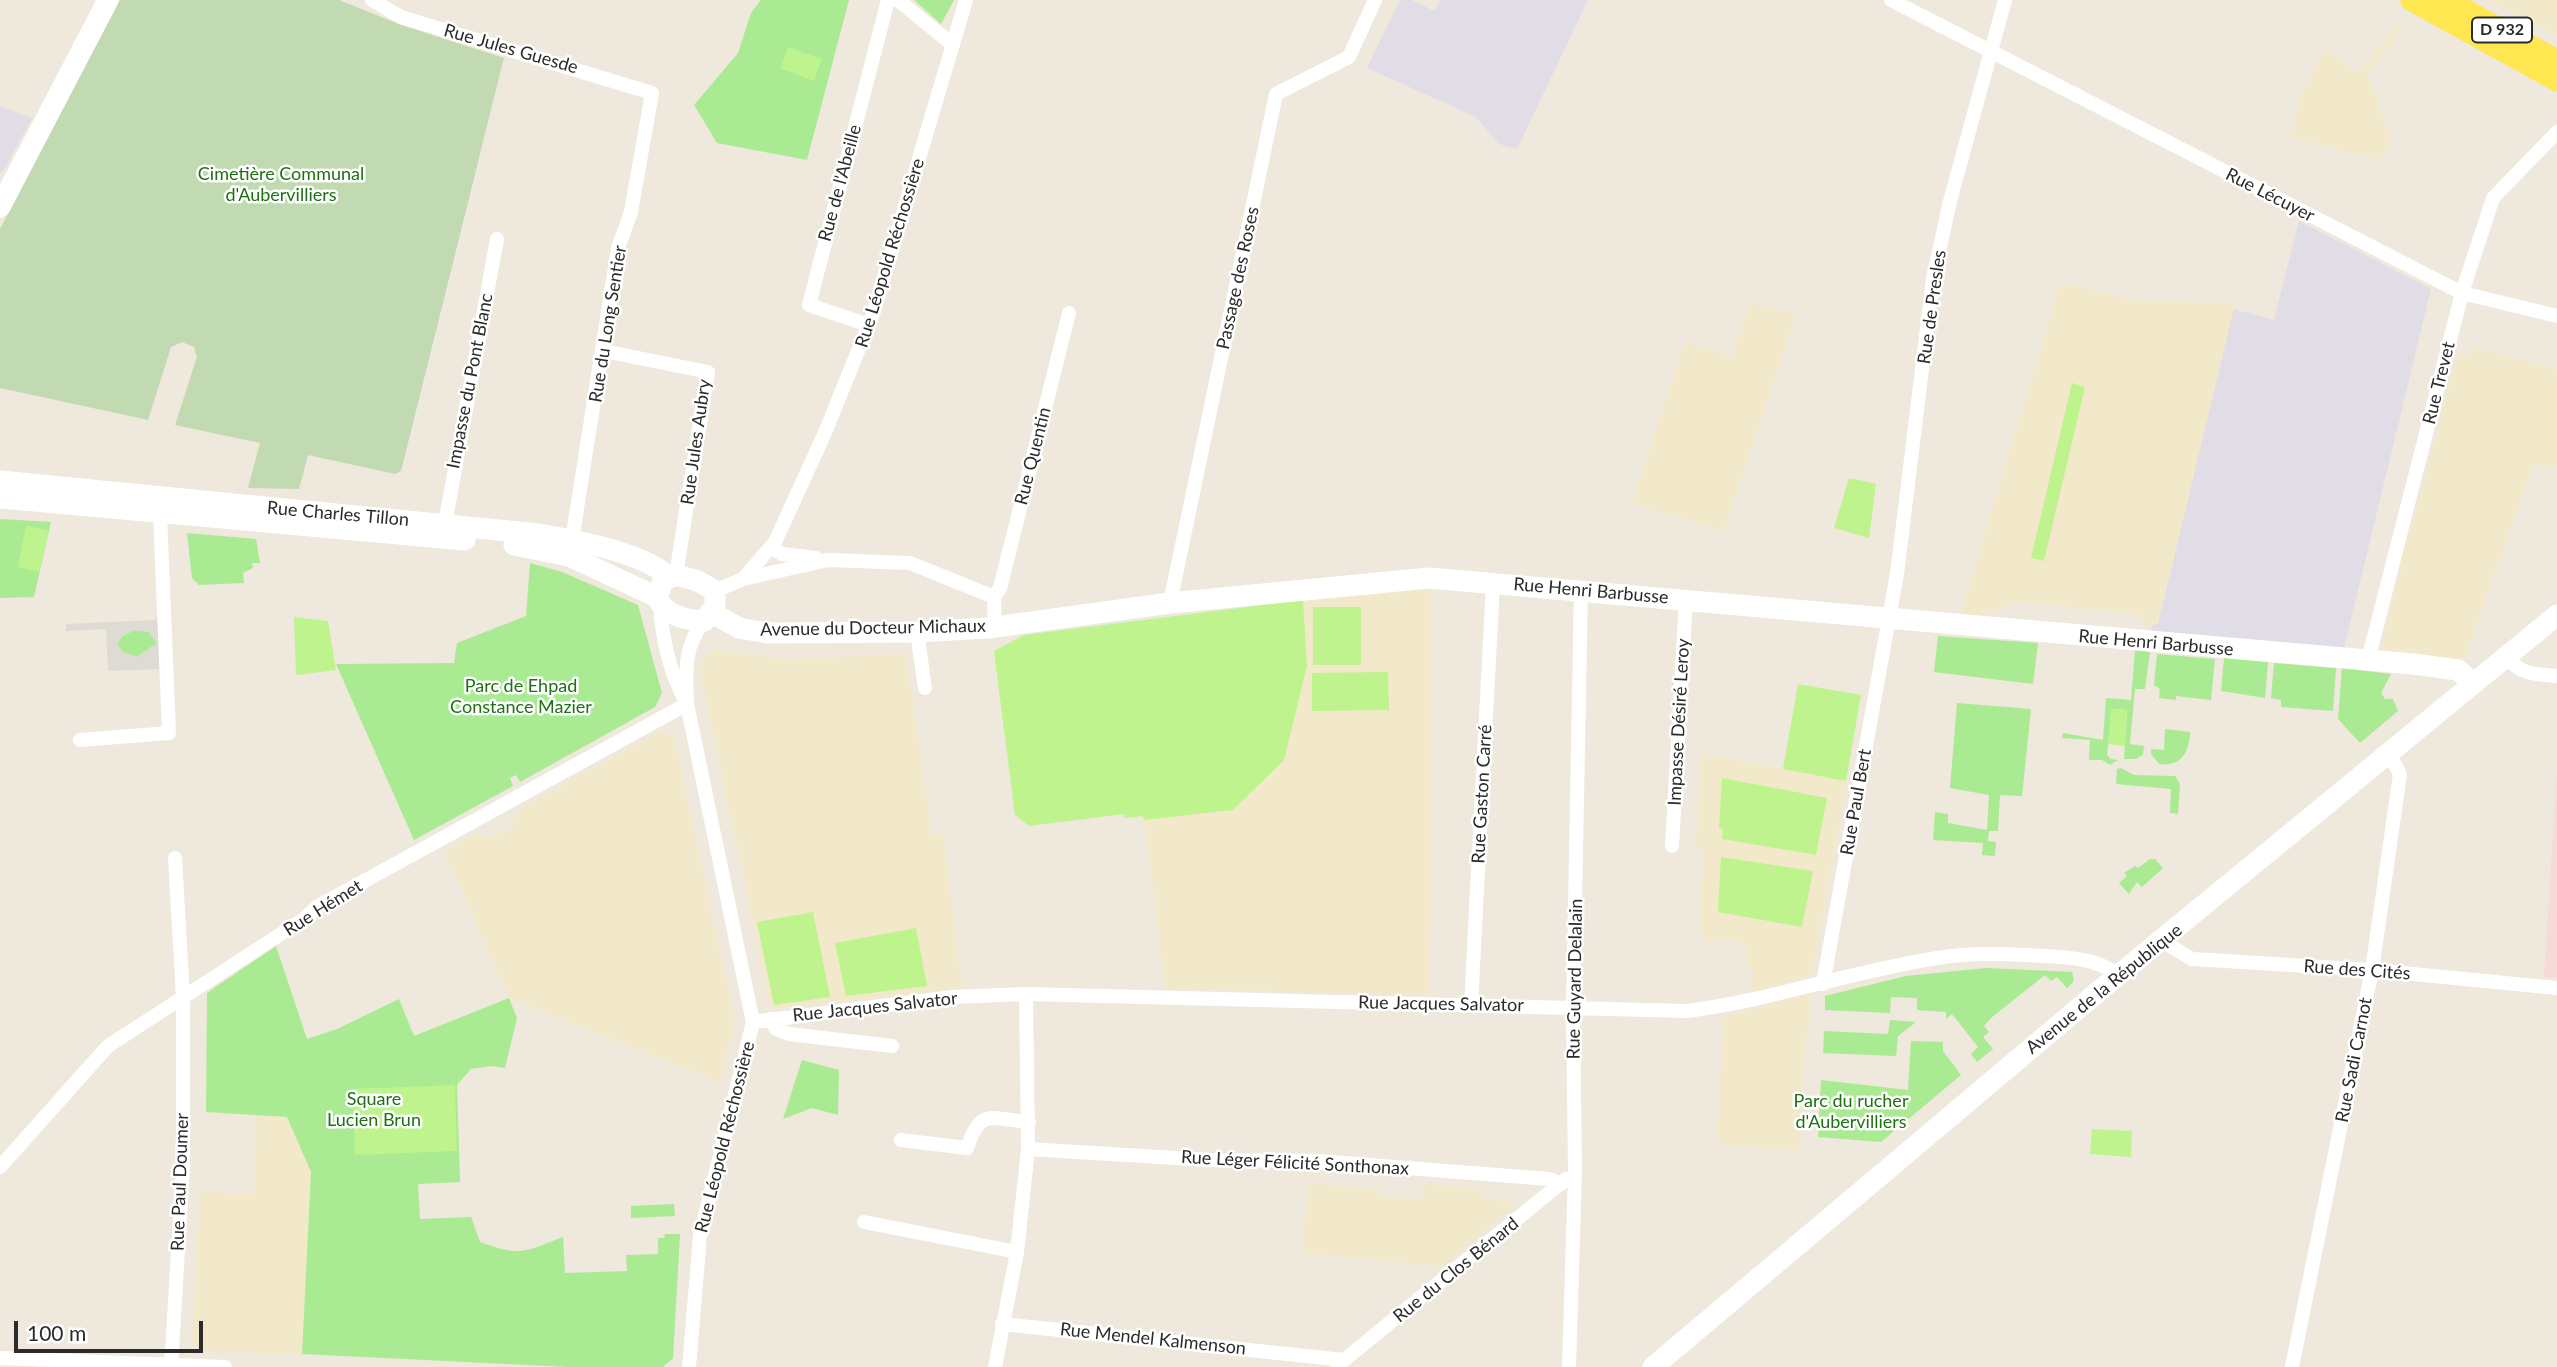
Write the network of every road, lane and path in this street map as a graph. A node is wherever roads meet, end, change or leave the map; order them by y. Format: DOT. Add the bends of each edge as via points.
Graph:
graph roads {
  1 [pos="108,0"];
  2 [pos="372,0"];
  3 [pos="888,0"];
  4 [pos="898,0"];
  5 [pos="966,0"];
  6 [pos="1376,0"];
  7 [pos="1891,0"];
  8 [pos="2005,0"];
  9 [pos="2412,0"];
  10 [pos="2446,0"];
  11 [pos="953,45"];
  12 [pos="1991,53"];
  13 [pos="2557,61"];
  14 [pos="2557,80"];
  15 [pos="652,93"];
  16 [pos="2557,132"];
  17 [pos="0,207"];
  18 [pos="497,239"];
  19 [pos="2462,293"];
  20 [pos="1069,313"];
  21 [pos="2557,316"];
  22 [pos="869,325"];
  23 [pos="604,351"];
  24 [pos="0,481"];
  25 [pos="0,499"];
  26 [pos="160,513"];
  27 [pos="444,524"];
  28 [pos="771,547"];
  29 [pos="571,548"];
  30 [pos="828,560"];
  31 [pos="672,576"];
  32 [pos="743,579"];
  33 [pos="1493,583"];
  34 [pos="1581,590"];
  35 [pos="715,591"];
  36 [pos="994,597"];
  37 [pos="1686,599"];
  38 [pos="658,601"];
  39 [pos="1170,603"];
  40 [pos="2557,615"];
  41 [pos="708,617"];
  42 [pos="1888,620"];
  43 [pos="995,627"];
  44 [pos="917,632"];
  45 [pos="2506,657"];
  46 [pos="2368,660"];
  47 [pos="2557,676"];
  48 [pos="2473,683"];
  49 [pos="925,688"];
  50 [pos="687,704"];
  51 [pos="80,740"];
  52 [pos="2388,752"];
  53 [pos="1672,846"];
  54 [pos="176,858"];
  55 [pos="2162,941"];
  56 [pos="2372,970"];
  57 [pos="2120,975"];
  58 [pos="1823,984"];
  59 [pos="2557,988"];
  60 [pos="1026,994"];
  61 [pos="183,997"];
  62 [pos="1471,1004"];
  63 [pos="1573,1007"];
  64 [pos="771,1019"];
  65 [pos="753,1022"];
  66 [pos="892,1045"];
  67 [pos="1029,1122"];
  68 [pos="901,1140"];
  69 [pos="1028,1149"];
  70 [pos="0,1167"];
  71 [pos="1575,1172"];
  72 [pos="1561,1184"];
  73 [pos="864,1222"];
  74 [pos="1017,1252"];
  75 [pos="1002,1324"];
  76 [pos="0,1358"];
  77 [pos="1340,1363"];
  78 [pos="171,1366"];
  79 [pos="225,1367"];
  80 [pos="689,1367"];
  81 [pos="995,1367"];
  82 [pos="1569,1367"];
  83 [pos="1653,1367"];
  84 [pos="2292,1367"];
  1 -- 17 [label="street"];
  2 -- 15 [label="street, Rue Jules Guesde" via="401,17"];
  3 -- 22 [label="street, Rue de l'Abeille" via="809,305"];
  4 -- 11 [label="street"];
  5 -- 11 [label="street, Rue Léopold Réchossière"];
  6 -- 39 [label="street, Passage des Roses" via="1349,57 1276,94"];
  7 -- 12 [label="street, Rue Lécuyer"];
  8 -- 12 [label="street, Rue de Presles"];
  9 -- 14 [label="main road, D 932"];
  10 -- 13 [label="main road, D 932"];
  11 -- 22 [label="street, Rue Léopold Réchossière"];
  12 -- 19 [label="street, Rue Lécuyer"];
  12 -- 42 [label="street, Rue de Presles" via="1933,279 1903,534"];
  15 -- 23 [label="street, Rue du Long Sentier" via="631,212 618,248"];
  16 -- 19 [label="street, Rue Trevet" via="2493,198"];
  18 -- 27 [label="street, Impasse du Pont Blanc"];
  19 -- 21 [label="street, Rue Lécuyer"];
  19 -- 46 [label="street, Rue Trevet"];
  20 -- 36 [label="street, Rue Quentin" via="1000,588"];
  22 -- 28 [label="street, Rue Léopold Réchossière"];
  23 -- 29 [label="street, Rue du Long Sentier"];
  23 -- 31 [label="street, Rue Jules Aubry" via="708,372"];
  24 -- 27 [label="street, Rue Charles Tillon"];
  25 -- 26 [label="street, Rue Charles Tillon"];
  26 -- 29 [label="street, Rue Charles Tillon"];
  26 -- 51 [label="street" via="169,733"];
  27 -- 29 [label="street, Rue Charles Tillon"];
  28 -- 30 [label="street" via="782,554"];
  28 -- 32 [label="street, Rue Léopold Réchossière"];
  29 -- 31 [label="street, Rue Charles Tillon" via="635,559"];
  29 -- 38 [label="street, Rue Charles Tillon"];
  30 -- 32 [label="street"];
  30 -- 36 [label="street" via="910,563"];
  31 -- 35 [label="street, Rue Charles Tillon" via="698,581"];
  31 -- 38 [label="street"];
  32 -- 35 [label="street, Rue Léopold Réchossière"];
  33 -- 34 [label="street, Rue Henri Barbusse"];
  33 -- 39 [label="street, Rue Henri Barbusse" via="1429,579"];
  33 -- 62 [label="street, Rue Gaston Carré"];
  34 -- 37 [label="street, Rue Henri Barbusse"];
  34 -- 63 [label="street, Rue Guyard Delalain"];
  35 -- 41 [label="street"];
  36 -- 43 [label="street"];
  37 -- 42 [label="street, Rue Henri Barbusse"];
  37 -- 53 [label="street, Impasse Désiré Leroy"];
  38 -- 41 [label="street, Avenue du Docteur Michaux" via="676,616"];
  38 -- 50 [label="street, Rue Léopold Réchossière" via="672,675"];
  39 -- 43 [label="street, Rue Henri Barbusse"];
  40 -- 45 [label="street, Avenue de la République"];
  41 -- 44 [label="street, Avenue du Docteur Michaux" via="767,633"];
  41 -- 50 [label="street, Rue Léopold Réchossière" via="692,637 686,656"];
  42 -- 46 [label="street, Rue Henri Barbusse"];
  42 -- 58 [label="street, Rue Paul Bert"];
  43 -- 44 [label="street, Avenue du Docteur Michaux"];
  44 -- 49 [label="street"];
  45 -- 47 [label="street" via="2525,673"];
  45 -- 48 [label="street, Avenue de la République"];
  46 -- 48 [label="street, Rue Henri Barbusse" via="2458,670"];
  48 -- 52 [label="street, Avenue de la République"];
  50 -- 61 [label="street, Rue Hémet" via="317,907"];
  50 -- 65 [label="street, Rue Léopold Réchossière"];
  52 -- 55 [label="street, Avenue de la République"];
  52 -- 56 [label="street, Rue Sadi Carnot" via="2400,774"];
  54 -- 61 [label="street, Rue Paul Doumer"];
  55 -- 56 [label="street, Rue des Cités" via="2192,959"];
  55 -- 57 [label="street, Avenue de la République"];
  56 -- 59 [label="street, Rue des Cités"];
  56 -- 84 [label="street, Rue Sadi Carnot"];
  57 -- 58 [label="street, Rue Jacques Salvator" via="2103,963 2085,959 2000,954 1938,957"];
  57 -- 83 [label="street, Avenue de la République"];
  58 -- 63 [label="street, Rue Jacques Salvator" via="1687,1011"];
  60 -- 62 [label="street, Rue Jacques Salvator"];
  60 -- 64 [label="street, Rue Jacques Salvator"];
  60 -- 67 [label="street"];
  61 -- 70 [label="street, Rue Hémet" via="108,1046"];
  61 -- 78 [label="street, Rue Paul Doumer" via="183,1168"];
  62 -- 63 [label="street, Rue Jacques Salvator"];
  63 -- 71 [label="street, Rue Guyard Delalain"];
  64 -- 65 [label="street, Rue Jacques Salvator"];
  64 -- 66 [label="street" via="776,1029 789,1034"];
  65 -- 80 [label="street, Rue Léopold Réchossière" via="700,1236"];
  67 -- 68 [label="street" via="983,1119 976,1124 967,1148"];
  67 -- 69 [label="street"];
  69 -- 72 [label="street, Rue Léger Félicité Sonthonax" via="1318,1161"];
  69 -- 74 [label="street"];
  71 -- 72 [label="street, Rue du Clos Bénard"];
  71 -- 82 [label="street, Rue Guyard Delalain"];
  72 -- 77 [label="street, Rue du Clos Bénard"];
  73 -- 74 [label="street"];
  74 -- 75 [label="street"];
  75 -- 77 [label="street, Rue Mendel Kalmenson"];
  75 -- 81 [label="street"];
  76 -- 78 [label="street"];
  78 -- 79 [label="street"];
}
